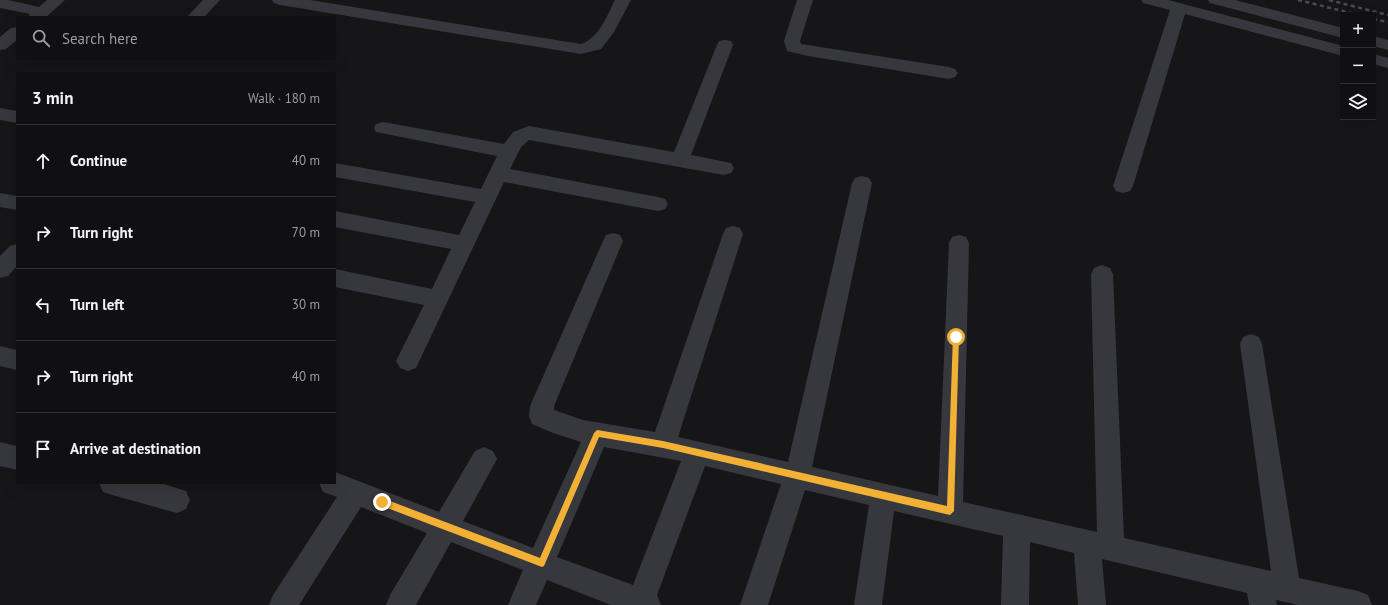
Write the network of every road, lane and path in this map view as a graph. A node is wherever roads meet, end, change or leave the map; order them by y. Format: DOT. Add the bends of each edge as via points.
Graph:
graph roads {
  1 [pos="57,0"];
  2 [pos="212,0"];
  3 [pos="280,0"];
  4 [pos="623,0"];
  5 [pos="805,0"];
  6 [pos="1149,0"];
  7 [pos="1216,0"];
  8 [pos="0,3"];
  9 [pos="1180,8"];
  10 [pos="39,15"];
  11 [pos="196,16"];
  12 [pos="1340,32"];
  13 [pos="16,33"];
  14 [pos="1376,42"];
  15 [pos="0,45"];
  16 [pos="725,45"];
  17 [pos="1388,45"];
  18 [pos="1340,50"];
  19 [pos="1376,60"];
  20 [pos="1388,63"];
  21 [pos="949,73"];
  22 [pos="384,128"];
  23 [pos="509,152"];
  24 [pos="680,160"];
  25 [pos="724,168"];
  26 [pos="336,170"];
  27 [pos="499,174"];
  28 [pos="862,183"];
  29 [pos="1122,186"];
  30 [pos="488,196"];
  31 [pos="0,200"];
  32 [pos="16,203"];
  33 [pos="658,204"];
  34 [pos="336,219"];
  35 [pos="734,234"];
  36 [pos="613,241"];
  37 [pos="958,243"];
  38 [pos="465,244"];
  39 [pos="16,254"];
  40 [pos="6,271"];
  41 [pos="1102,274"];
  42 [pos="336,278"];
  43 [pos="438,298"];
  44 [pos="1251,344"];
  45 [pos="0,356"];
  46 [pos="16,360"];
  47 [pos="408,361"];
  48 [pos="597,433"];
  49 [pos="663,445"];
  50 [pos="697,453"];
  51 [pos="0,454"];
  52 [pos="16,458"];
  53 [pos="484,459"];
  54 [pos="798,476"];
  55 [pos="116,484"];
  56 [pos="335,484"];
  57 [pos="356,492"];
  58 [pos="883,495"];
  59 [pos="177,500"];
  60 [pos="950,511"];
  61 [pos="447,526"];
  62 [pos="1016,526"];
  63 [pos="1099,545"];
  64 [pos="542,563"];
  65 [pos="1287,589"];
  66 [pos="1261,593"];
  67 [pos="642,604"];
  68 [pos="283,605"];
  69 [pos="400,605"];
  70 [pos="522,605"];
  71 [pos="754,605"];
  72 [pos="868,605"];
  73 [pos="1015,605"];
  74 [pos="1092,605"];
  75 [pos="1358,605"];
  1 -- 10 [label="street"];
  2 -- 11 [label="street"];
  3 -- 4 [label="street" via="581,49 595,45 606,32"];
  5 -- 21 [label="street" via="792,40 793,47"];
  6 -- 9 [label="street"];
  7 -- 12 [label="street"];
  8 -- 10 [label="street"];
  9 -- 18 [label="street"];
  9 -- 29 [label="street"];
  13 -- 15 [label="street"];
  14 -- 17 [label="street"];
  16 -- 24 [label="street"];
  19 -- 20 [label="street"];
  22 -- 23 [label="street"];
  23 -- 24 [label="street" via="518,138 529,132"];
  23 -- 27 [label="street"];
  24 -- 25 [label="street"];
  26 -- 30 [label="street"];
  27 -- 30 [label="street"];
  27 -- 33 [label="street"];
  28 -- 54 [label="street"];
  30 -- 38 [label="street"];
  31 -- 32 [label="street"];
  34 -- 38 [label="street"];
  35 -- 49 [label="street"];
  36 -- 48 [label="street" via="542,406 541,416 552,422"];
  37 -- 60 [label="street"];
  38 -- 43 [label="street"];
  39 -- 40 [label="street"];
  41 -- 63 [label="street"];
  42 -- 43 [label="street"];
  43 -- 47 [label="street"];
  44 -- 65 [label="street"];
  45 -- 46 [label="street"];
  48 -- 49 [label="street"];
  48 -- 64 [label="street"];
  49 -- 50 [label="street"];
  50 -- 54 [label="street"];
  50 -- 67 [label="street"];
  51 -- 52 [label="street"];
  53 -- 61 [label="street"];
  54 -- 58 [label="street"];
  54 -- 71 [label="street"];
  55 -- 59 [label="street"];
  56 -- 57 [label="street"];
  57 -- 61 [label="street"];
  57 -- 68 [label="street"];
  58 -- 60 [label="street"];
  58 -- 72 [label="street"];
  60 -- 62 [label="street"];
  61 -- 64 [label="street"];
  61 -- 69 [label="street"];
  62 -- 63 [label="street"];
  62 -- 73 [label="street"];
  63 -- 66 [label="street"];
  63 -- 74 [label="street"];
  64 -- 67 [label="street"];
  64 -- 70 [label="street"];
  65 -- 66 [label="street"];
  65 -- 75 [label="street"];
}
